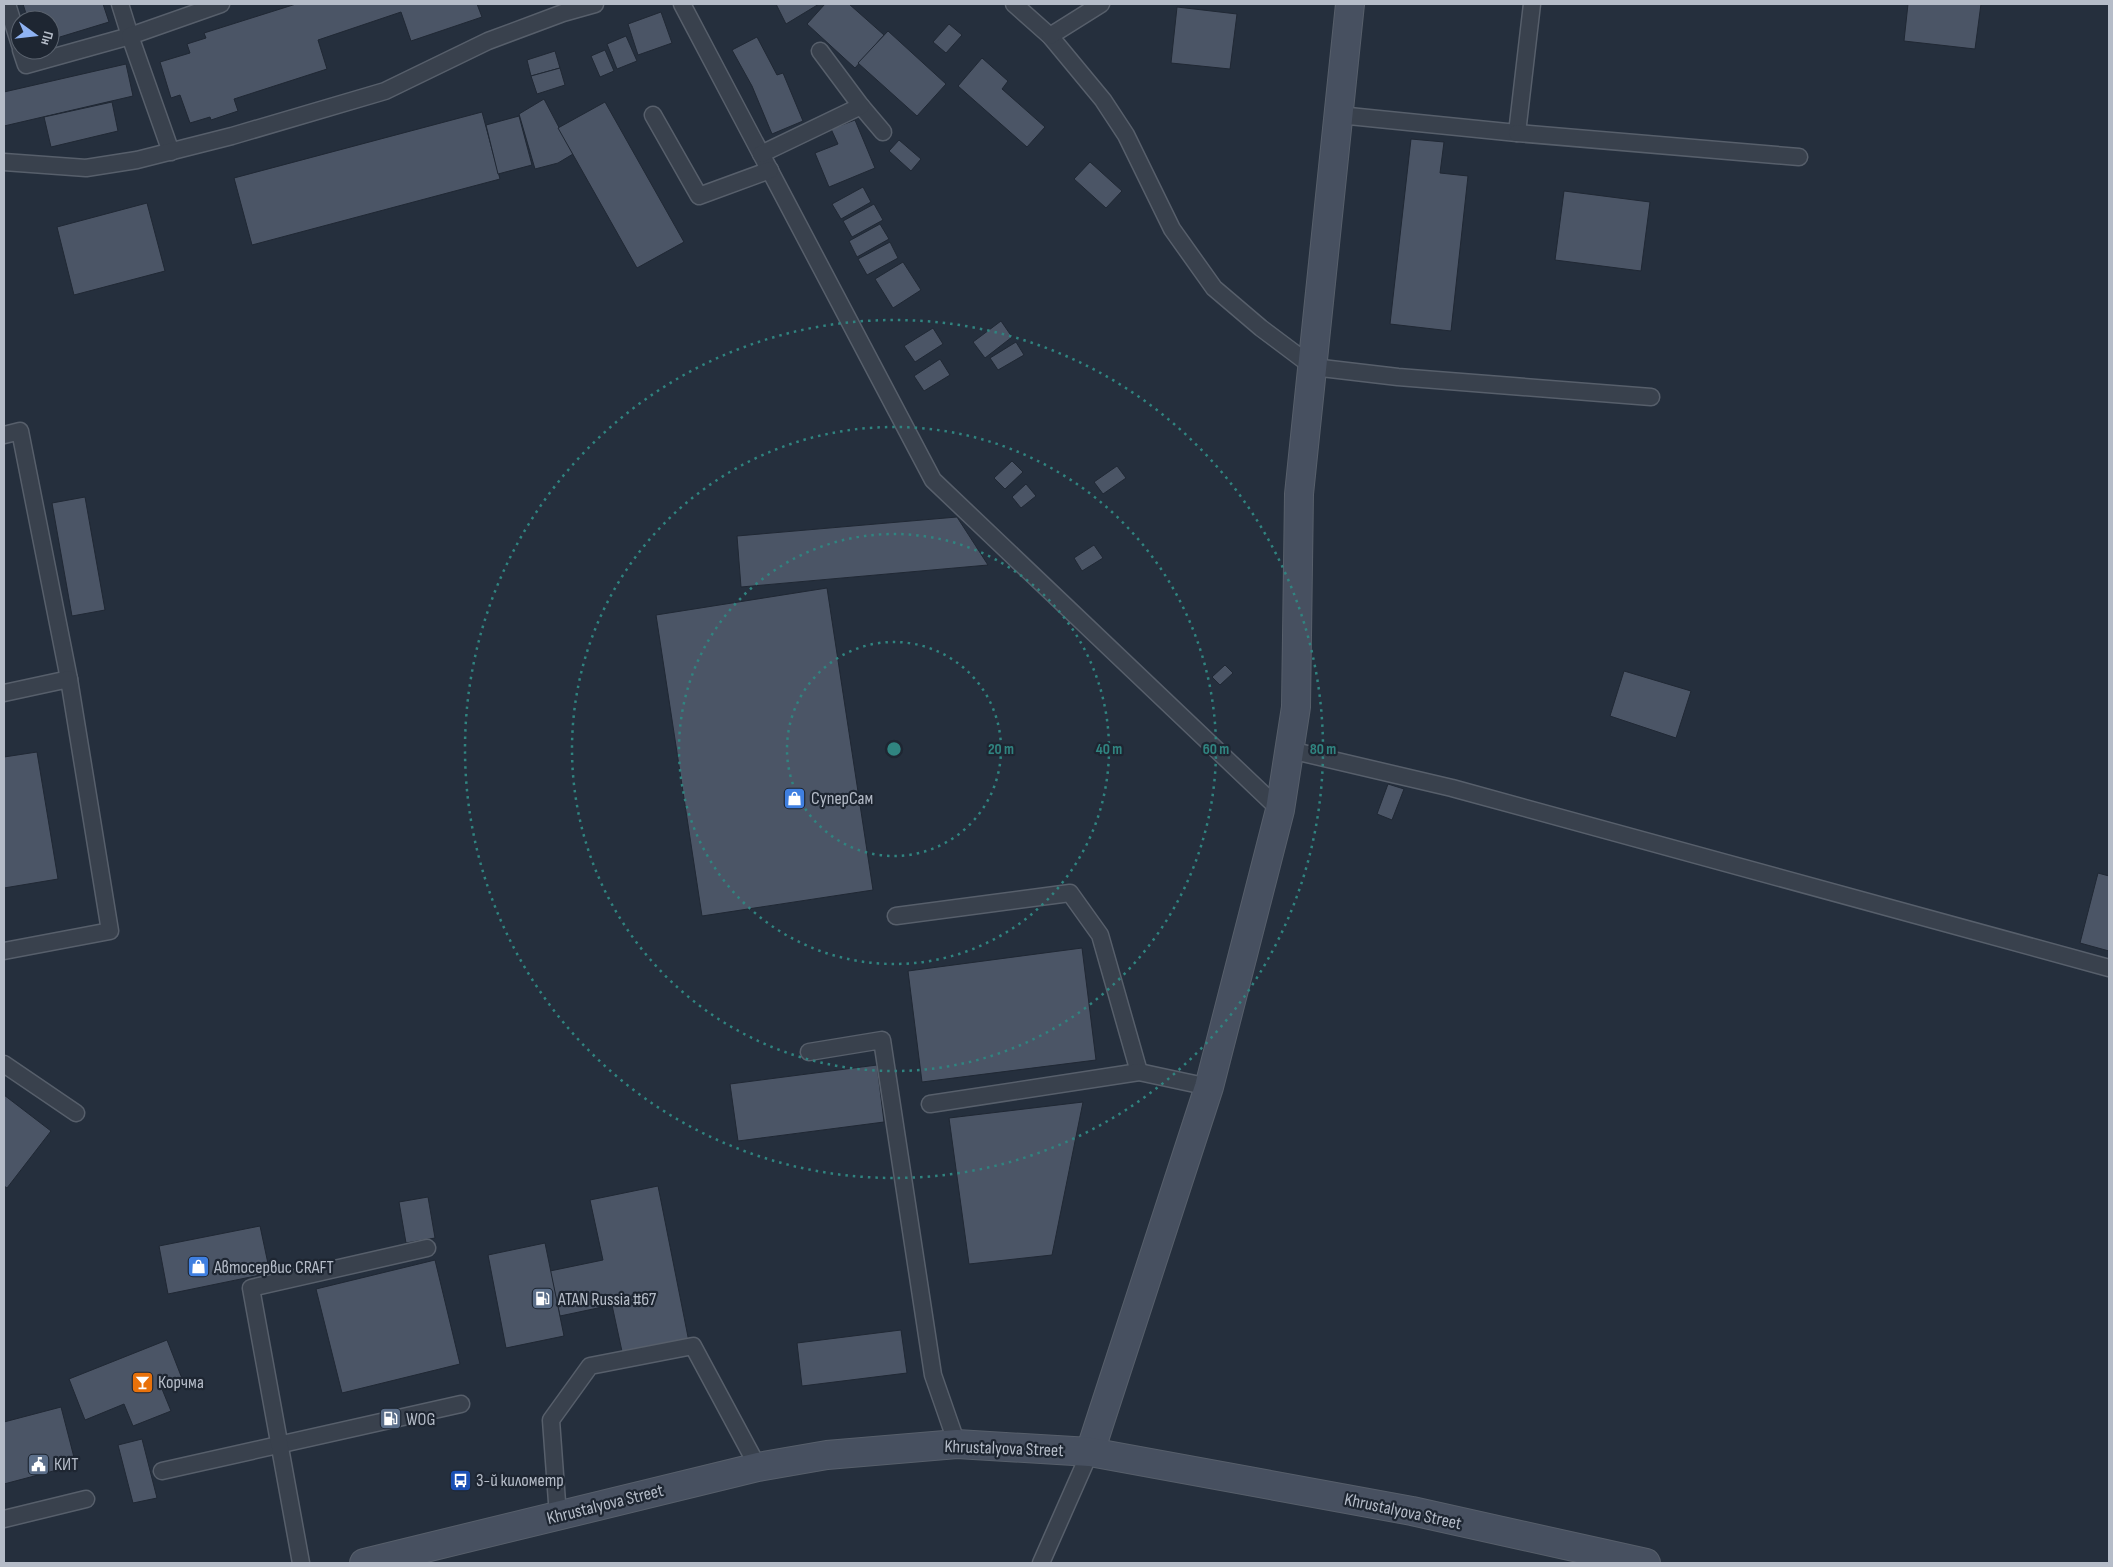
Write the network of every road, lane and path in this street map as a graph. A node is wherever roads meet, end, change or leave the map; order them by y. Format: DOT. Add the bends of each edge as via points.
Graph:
graph roads {
  1 [pos="120,4"];
  2 [pos="221,4"];
  3 [pos="595,4"];
  4 [pos="682,4"];
  5 [pos="1014,4"];
  6 [pos="1101,4"];
  7 [pos="1350,4"];
  8 [pos="1532,4"];
  9 [pos="130,36"];
  10 [pos="1050,36"];
  11 [pos="820,51"];
  12 [pos="60,56"];
  13 [pos="25,60"];
  14 [pos="44,60"];
  15 [pos="861,106"];
  16 [pos="653,115"];
  17 [pos="1339,115"];
  18 [pos="883,132"];
  19 [pos="1517,133"];
  20 [pos="171,152"];
  21 [pos="761,154"];
  22 [pos="1799,157"];
  23 [pos="4,162"];
  24 [pos="770,170"];
  25 [pos="1313,367"];
  26 [pos="1650,397"];
  27 [pos="4,435"];
  28 [pos="68,679"];
  29 [pos="4,693"];
  30 [pos="1290,750"];
  31 [pos="1280,810"];
  32 [pos="896,916"];
  33 [pos="4,952"];
  34 [pos="2109,968"];
  35 [pos="809,1052"];
  36 [pos="4,1064"];
  37 [pos="1139,1072"];
  38 [pos="1209,1087"];
  39 [pos="930,1104"];
  40 [pos="76,1113"];
  41 [pos="427,1248"];
  42 [pos="461,1404"];
  43 [pos="957,1444"];
  44 [pos="280,1445"];
  45 [pos="1090,1452"];
  46 [pos="758,1467"];
  47 [pos="162,1471"];
  48 [pos="86,1499"];
  49 [pos="558,1516"];
  50 [pos="4,1519"];
  51 [pos="301,1563"];
  52 [pos="364,1563"];
  53 [pos="1041,1563"];
  54 [pos="1646,1563"];
  1 -- 9 [label="lane"];
  2 -- 9 [label="lane"];
  3 -- 20 [label="lane" via="488,41 385,91"];
  4 -- 21 [label="lane"];
  5 -- 10 [label="lane"];
  6 -- 10 [label="lane"];
  7 -- 17 [label="main road"];
  8 -- 19 [label="lane"];
  9 -- 12 [label="lane"];
  9 -- 20 [label="lane"];
  10 -- 25 [label="lane" via="1103,100 1126,135 1172,230 1214,288 1260,328"];
  11 -- 15 [label="lane"];
  13 -- 14 [label="lane" via="26,65"];
  15 -- 18 [label="lane"];
  15 -- 21 [label="lane"];
  16 -- 24 [label="lane" via="699,196"];
  17 -- 19 [label="lane"];
  17 -- 25 [label="main road"];
  19 -- 22 [label="lane"];
  20 -- 23 [label="lane" via="86,168"];
  21 -- 24 [label="lane"];
  24 -- 31 [label="lane" via="933,480"];
  25 -- 26 [label="lane"];
  25 -- 30 [label="main road" via="1299,494 1296,707"];
  27 -- 28 [label="lane" via="20,431"];
  28 -- 29 [label="lane"];
  28 -- 33 [label="lane" via="110,931"];
  30 -- 31 [label="main road"];
  30 -- 34 [label="lane" via="1452,788"];
  31 -- 38 [label="main road"];
  32 -- 37 [label="lane" via="1070,893 1100,936"];
  35 -- 43 [label="lane" via="882,1040 933,1374"];
  36 -- 40 [label="lane"];
  37 -- 38 [label="lane"];
  37 -- 39 [label="lane"];
  38 -- 45 [label="main road"];
  41 -- 44 [label="lane" via="250,1288"];
  42 -- 44 [label="lane"];
  43 -- 45 [label="main road, Khrustalyova Street"];
  43 -- 46 [label="main road, Khrustalyova Street" via="827,1455"];
  44 -- 47 [label="lane"];
  44 -- 51 [label="lane"];
  45 -- 53 [label="lane"];
  45 -- 54 [label="main road, Khrustalyova Street" via="1412,1511"];
  46 -- 49 [label="main road, Khrustalyova Street"];
  46 -- 49 [label="lane" via="693,1346 590,1366 551,1420"];
  48 -- 50 [label="lane"];
  49 -- 52 [label="main road, Khrustalyova Street"];
}
